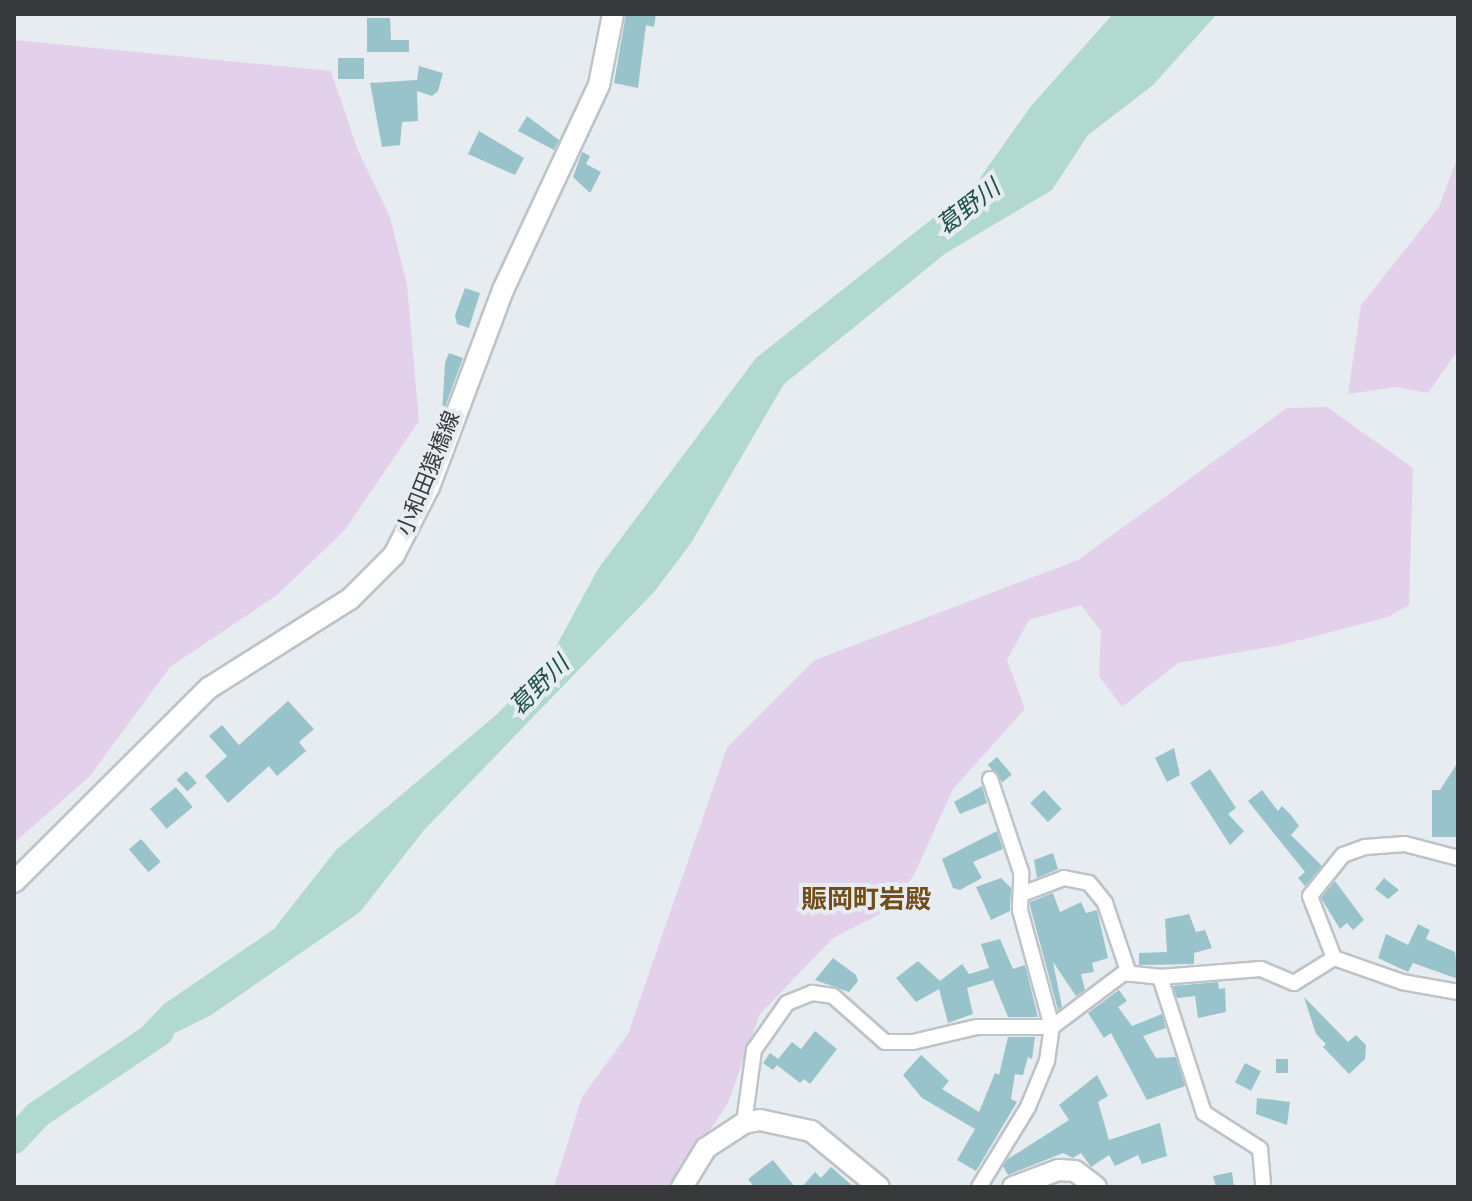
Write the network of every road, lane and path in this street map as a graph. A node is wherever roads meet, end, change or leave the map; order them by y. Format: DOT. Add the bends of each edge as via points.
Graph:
graph roads {
  1 [pos="613,14"];
  2 [pos="990,779"];
  3 [pos="1458,858"];
  4 [pos="14,882"];
  5 [pos="1022,894"];
  6 [pos="1334,958"];
  7 [pos="1129,974"];
  8 [pos="1160,977"];
  9 [pos="1458,992"];
  10 [pos="1052,1027"];
  11 [pos="744,1123"];
  12 [pos="682,1187"];
  13 [pos="879,1187"];
  14 [pos="979,1187"];
  15 [pos="1013,1187"];
  16 [pos="1096,1187"];
  17 [pos="1263,1187"];
  1 -- 4 [label="main road, 小和田猿橋線" via="599,85 503,290 429,487 394,555 350,599 209,688"];
  2 -- 5 [label="street" via="1012,834"];
  3 -- 6 [label="street" via="1405,844 1343,855 1310,896"];
  5 -- 7 [label="street" via="1064,878 1089,883 1105,903"];
  5 -- 10 [label="street" via="1026,935"];
  6 -- 8 [label="street" via="1294,983 1248,969"];
  6 -- 9 [label="street" via="1402,982"];
  7 -- 8 [label="street"];
  7 -- 10 [label="street"];
  8 -- 17 [label="street" via="1204,1113 1260,1149"];
  10 -- 11 [label="street" via="977,1027 913,1042 885,1042 833,996 812,993 787,1003 754,1050"];
  10 -- 14 [label="street" via="1047,1061 1028,1107"];
  11 -- 12 [label="main road" via="706,1148"];
  11 -- 13 [label="main road" via="777,1121 811,1131"];
  15 -- 16 [label="main road" via="1058,1170 1075,1171"];
}
